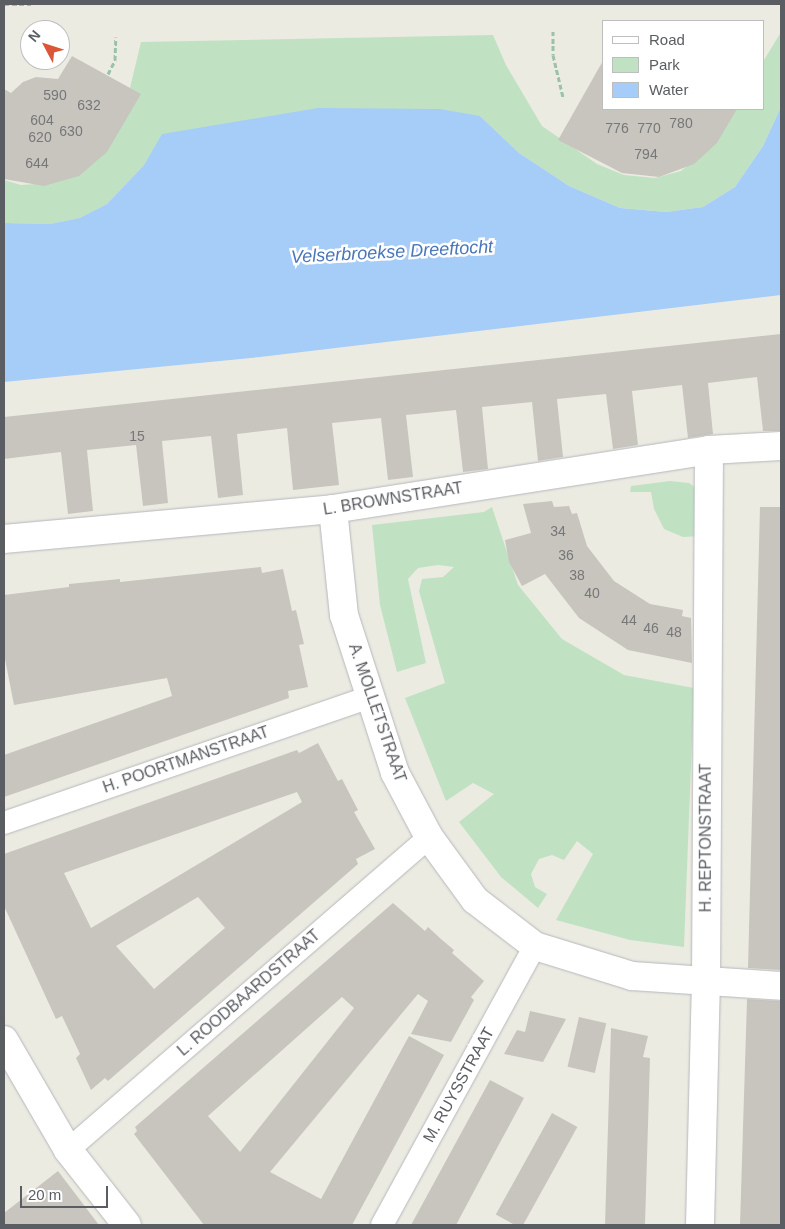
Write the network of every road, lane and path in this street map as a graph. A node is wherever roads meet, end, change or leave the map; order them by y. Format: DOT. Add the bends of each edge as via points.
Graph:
graph roads {
  1 [pos="4,4"];
  2 [pos="31,4"];
  3 [pos="553,31"];
  4 [pos="116,37"];
  5 [pos="108,74"];
  6 [pos="563,97"];
  7 [pos="781,446"];
  8 [pos="709,450"];
  9 [pos="332,509"];
  10 [pos="4,539"];
  11 [pos="368,696"];
  12 [pos="4,823"];
  13 [pos="429,837"];
  14 [pos="535,946"];
  15 [pos="706,983"];
  16 [pos="781,986"];
  17 [pos="4,1040"];
  18 [pos="68,1150"];
  19 [pos="127,1225"];
  20 [pos="382,1225"];
  21 [pos="700,1225"];
  1 -- 2 [label="path"];
  3 -- 6 [label="path" via="553,55"];
  4 -- 5 [label="path" via="115,60"];
  7 -- 8 [label="street, L. BROWNSTRAAT"];
  8 -- 9 [label="street, L. BROWNSTRAAT"];
  8 -- 15 [label="street, H. REPTONSTRAAT"];
  9 -- 10 [label="street, L. BROWNSTRAAT"];
  9 -- 11 [label="street, A. MOLLETSTRAAT" via="344,615"];
  11 -- 12 [label="street, H. POORTMANSTRAAT"];
  11 -- 13 [label="street, A. MOLLETSTRAAT" via="395,773"];
  13 -- 14 [label="street, A. MOLLETSTRAAT" via="475,900"];
  13 -- 18 [label="street, L. ROODBAARDSTRAAT"];
  14 -- 15 [label="street, A. MOLLETSTRAAT" via="632,976"];
  14 -- 20 [label="street, M. RUYSSTRAAT"];
  15 -- 16 [label="street, A. MOLLETSTRAAT"];
  15 -- 21 [label="street, H. REPTONSTRAAT"];
  17 -- 18 [label="street"];
  18 -- 19 [label="street"];
}
